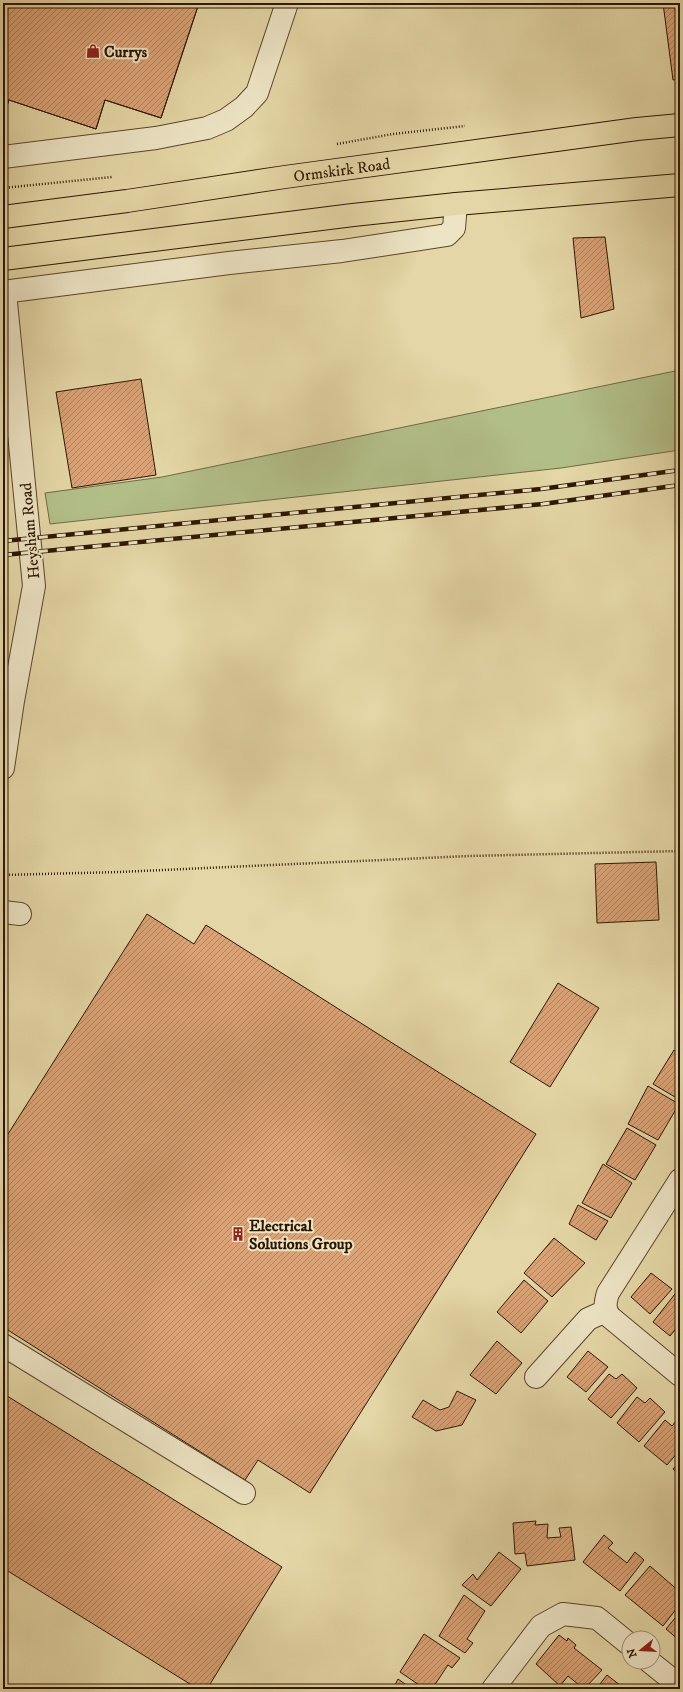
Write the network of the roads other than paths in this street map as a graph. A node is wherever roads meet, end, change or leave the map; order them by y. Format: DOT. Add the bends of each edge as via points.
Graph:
graph roads {
  1 [pos="286,3"];
  2 [pos="680,125"];
  3 [pos="3,158"];
  4 [pos="680,185"];
  5 [pos="456,204"];
  6 [pos="3,217"];
  7 [pos="3,259"];
  8 [pos="4,292"];
  9 [pos="6,734"];
  10 [pos="3,768"];
  11 [pos="680,1180"];
  12 [pos="606,1311"];
  13 [pos="3,1345"];
  14 [pos="680,1375"];
  15 [pos="536,1377"];
  16 [pos="244,1493"];
  17 [pos="621,1638"];
  18 [pos="660,1670"];
  19 [pos="680,1686"];
  20 [pos="493,1689"];
  1 -- 3 [label="street" via="257,93 244,107 226,120 207,128 156,138"];
  2 -- 6 [label="highway, Ormskirk Road"];
  4 -- 5 [label="highway"];
  5 -- 7 [label="highway"];
  5 -- 8 [label="street" via="454,228 447,235 342,251"];
  8 -- 9 [label="street, Heysham Road" via="34,586"];
  9 -- 10 [label="street, Heysham Road"];
  11 -- 12 [label="street" via="608,1293"];
  12 -- 14 [label="street"];
  12 -- 15 [label="street" via="588,1320"];
  13 -- 16 [label="street"];
  17 -- 20 [label="street" via="597,1618 563,1614 540,1626"];
  18 -- 19 [label="street"];
}
